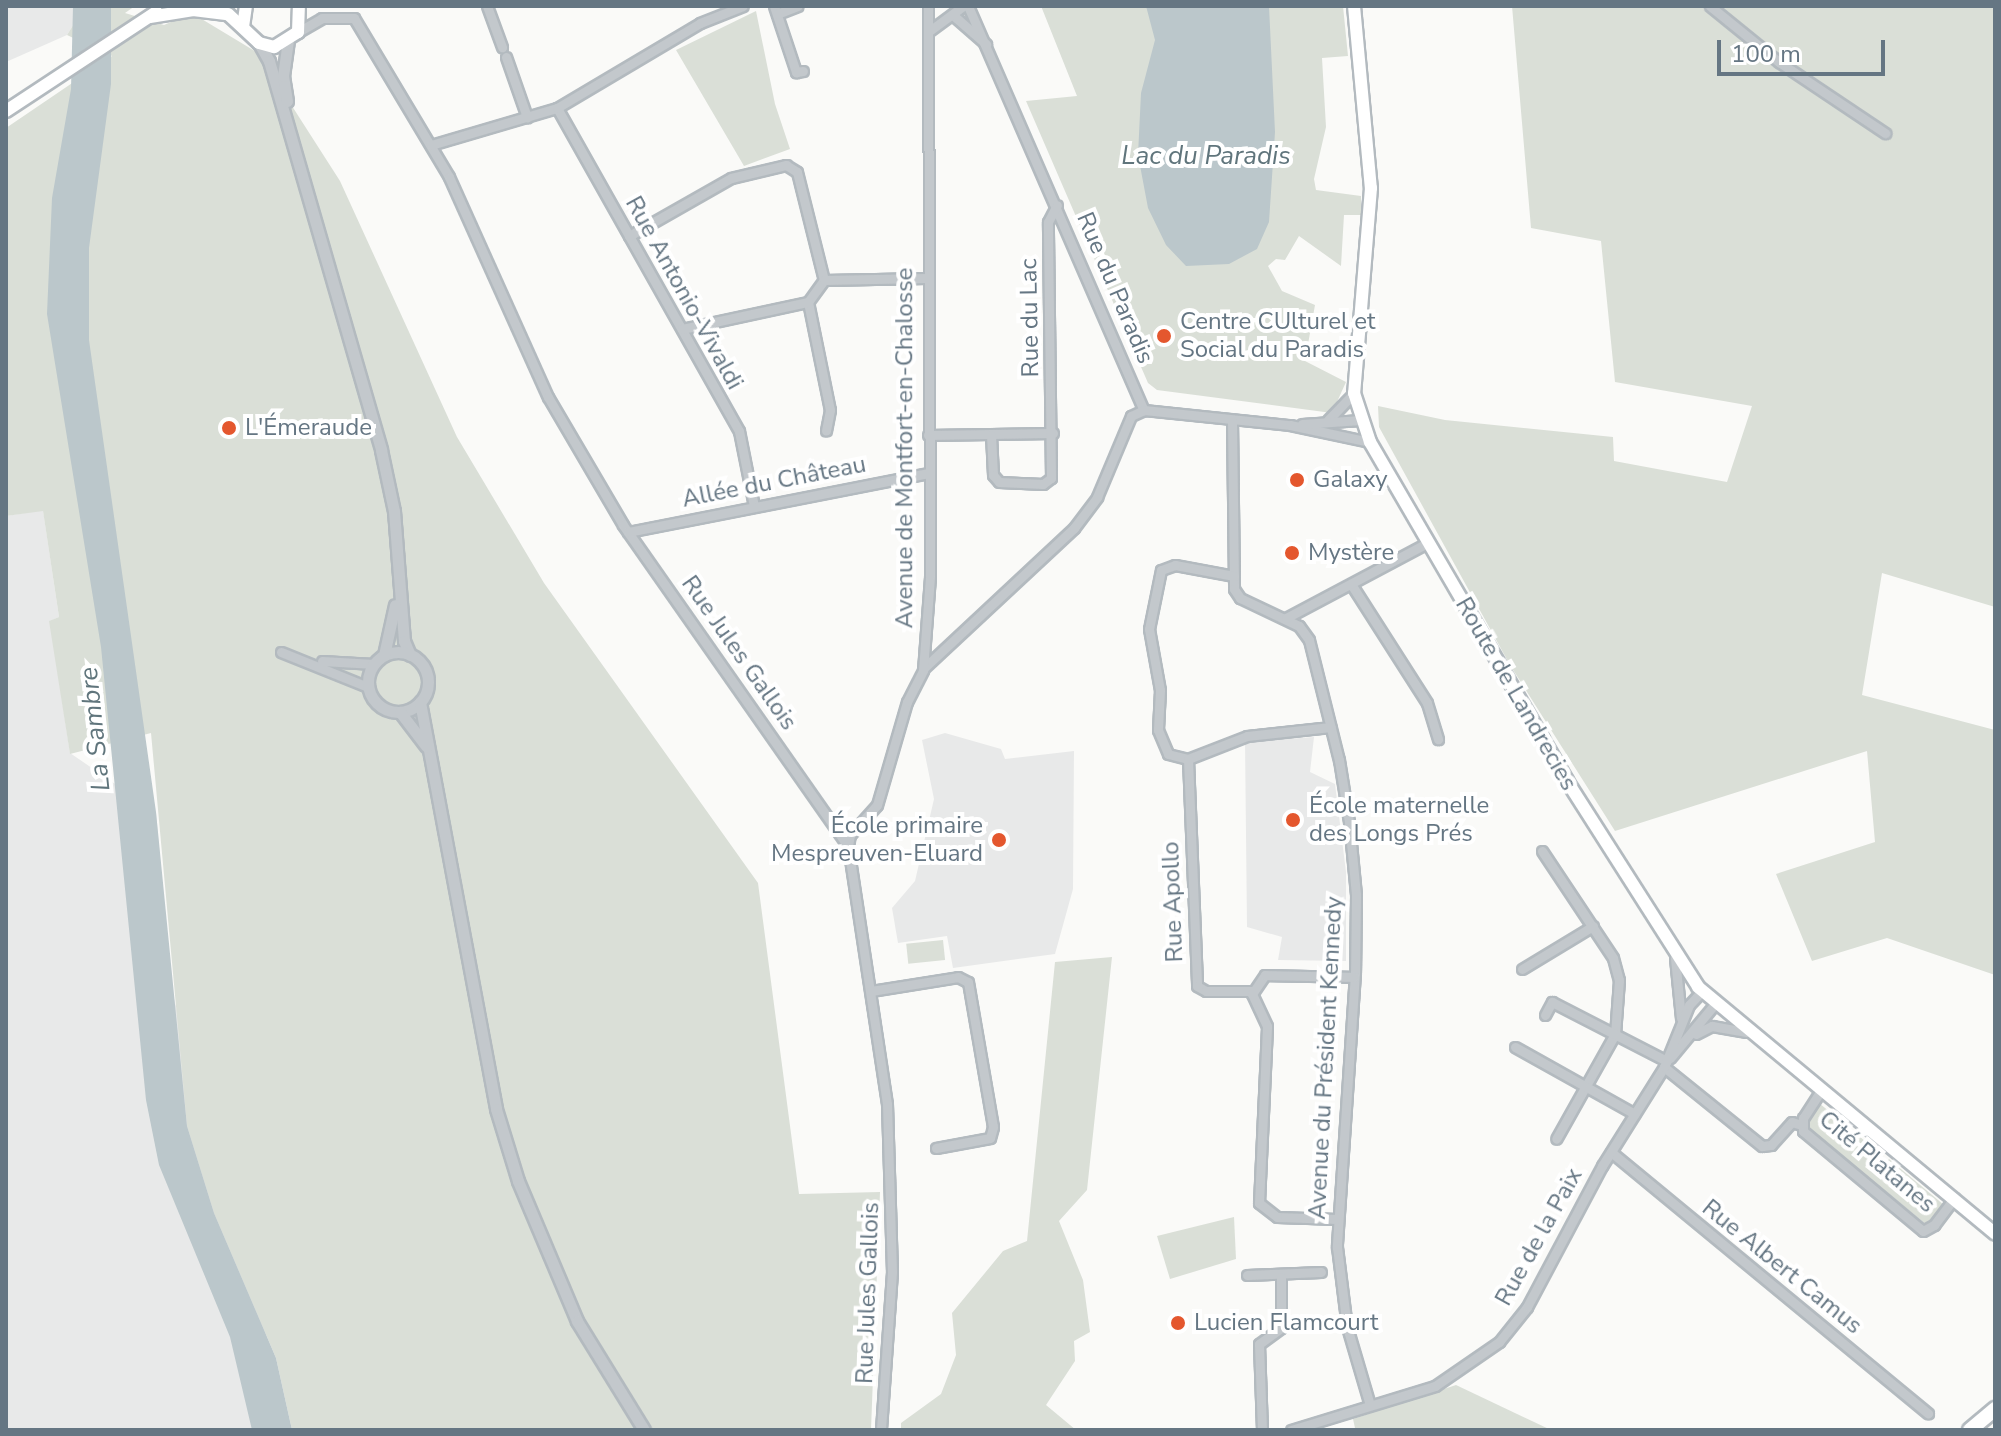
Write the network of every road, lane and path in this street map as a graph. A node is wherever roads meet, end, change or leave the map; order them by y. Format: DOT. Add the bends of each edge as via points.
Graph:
graph roads {
  1 [pos="166,6"];
  2 [pos="246,6"];
  3 [pos="487,6"];
  4 [pos="743,6"];
  5 [pos="798,6"];
  6 [pos="966,6"];
  7 [pos="1354,6"];
  8 [pos="1710,6"];
  9 [pos="928,7"];
  10 [pos="300,8"];
  11 [pos="776,10"];
  12 [pos="330,16"];
  13 [pos="150,17"];
  14 [pos="950,18"];
  15 [pos="243,27"];
  16 [pos="298,32"];
  17 [pos="928,32"];
  18 [pos="288,42"];
  19 [pos="259,43"];
  20 [pos="989,47"];
  21 [pos="803,71"];
  22 [pos="557,108"];
  23 [pos="6,111"];
  24 [pos="527,117"];
  25 [pos="1885,133"];
  26 [pos="431,145"];
  27 [pos="304,180"];
  28 [pos="1057,205"];
  29 [pos="629,236"];
  30 [pos="926,278"];
  31 [pos="824,280"];
  32 [pos="808,302"];
  33 [pos="682,329"];
  34 [pos="1354,393"];
  35 [pos="1144,410"];
  36 [pos="1232,420"];
  37 [pos="1328,420"];
  38 [pos="1361,420"];
  39 [pos="1290,425"];
  40 [pos="826,431"];
  41 [pos="1053,433"];
  42 [pos="928,435"];
  43 [pos="991,435"];
  44 [pos="1370,442"];
  45 [pos="929,473"];
  46 [pos="754,506"];
  47 [pos="628,532"];
  48 [pos="1429,542"];
  49 [pos="1234,576"];
  50 [pos="1351,584"];
  51 [pos="398,585"];
  52 [pos="1286,618"];
  53 [pos="281,652"];
  54 [pos="384,655"];
  55 [pos="410,655"];
  56 [pos="305,659"];
  57 [pos="374,664"];
  58 [pos="923,670"];
  59 [pos="368,687"];
  60 [pos="420,702"];
  61 [pos="400,712"];
  62 [pos="1331,727"];
  63 [pos="1438,739"];
  64 [pos="431,753"];
  65 [pos="1188,759"];
  66 [pos="848,846"];
  67 [pos="1542,851"];
  68 [pos="1593,926"];
  69 [pos="1675,958"];
  70 [pos="1522,969"];
  71 [pos="1354,977"];
  72 [pos="871,991"];
  73 [pos="1253,991"];
  74 [pos="1702,991"];
  75 [pos="1715,1004"];
  76 [pos="1545,1015"];
  77 [pos="1681,1023"];
  78 [pos="1746,1032"];
  79 [pos="1615,1034"];
  80 [pos="1689,1037"];
  81 [pos="1515,1047"];
  82 [pos="1666,1064"];
  83 [pos="1587,1085"];
  84 [pos="1822,1089"];
  85 [pos="1635,1114"];
  86 [pos="1801,1125"];
  87 [pos="1556,1139"];
  88 [pos="936,1148"];
  89 [pos="1611,1152"];
  90 [pos="1954,1198"];
  91 [pos="1337,1219"];
  92 [pos="1995,1234"];
  93 [pos="1321,1272"];
  94 [pos="1247,1275"];
  95 [pos="1281,1277"];
  96 [pos="1370,1405"];
  97 [pos="1995,1409"];
  98 [pos="1928,1413"];
  99 [pos="644,1430"];
  100 [pos="881,1430"];
  101 [pos="1262,1430"];
  102 [pos="1291,1430"];
  103 [pos="1970,1430"];
  1 -- 13 [label="main road"];
  2 -- 15 [label="main road"];
  3 -- 24 [label="street"];
  4 -- 22 [label="street" via="688,30"];
  5 -- 11 [label="street"];
  6 -- 14 [label="street"];
  6 -- 20 [label="street, Rue du Paradis"];
  7 -- 34 [label="main road, Route de Landrecies" via="1371,188"];
  8 -- 25 [label="street" via="1779,62"];
  9 -- 14 [label="street, Rue du Paradis"];
  9 -- 17 [label="street, Avenue de Montfort-en-Chalosse"];
  10 -- 12 [label="street"];
  10 -- 16 [label="main road"];
  11 -- 21 [label="street" via="796,72"];
  12 -- 16 [label="street"];
  12 -- 26 [label="street, Rue Jules Gallois" via="354,18"];
  13 -- 15 [label="main road" via="213,11 228,14"];
  13 -- 23 [label="main road"];
  14 -- 17 [label="street"];
  14 -- 20 [label="street, Rue du Paradis"];
  15 -- 19 [label="main road"];
  16 -- 18 [label="main road"];
  17 -- 30 [label="street, Avenue de Montfort-en-Chalosse"];
  18 -- 19 [label="main road"];
  18 -- 27 [label="street" via="283,76"];
  19 -- 27 [label="street"];
  20 -- 28 [label="street, Rue du Paradis"];
  22 -- 24 [label="street"];
  22 -- 29 [label="street, Rue Antonio-Vivaldi"];
  24 -- 26 [label="street"];
  26 -- 47 [label="street, Rue Jules Gallois" via="548,397"];
  27 -- 51 [label="street" via="381,450 394,511"];
  28 -- 35 [label="street, Rue du Paradis"];
  28 -- 41 [label="street, Rue du Lac" via="1048,222"];
  29 -- 31 [label="street" via="731,178 786,165 797,172"];
  29 -- 33 [label="street, Rue Antonio-Vivaldi"];
  30 -- 31 [label="street"];
  30 -- 42 [label="street, Avenue de Montfort-en-Chalosse"];
  31 -- 32 [label="street"];
  32 -- 33 [label="street"];
  32 -- 40 [label="street" via="830,410"];
  33 -- 46 [label="street, Rue Antonio-Vivaldi" via="739,431"];
  34 -- 37 [label="street"];
  34 -- 38 [label="main road, Route de Landrecies"];
  35 -- 36 [label="street"];
  35 -- 58 [label="street" via="1131,416 1097,497 1074,528"];
  36 -- 39 [label="street"];
  36 -- 49 [label="street"];
  37 -- 38 [label="street"];
  37 -- 39 [label="street"];
  38 -- 44 [label="main road, Route de Landrecies"];
  39 -- 44 [label="street"];
  41 -- 43 [label="street"];
  41 -- 43 [label="street, Rue du Lac" via="1053,469 1043,484 999,482 993,475"];
  42 -- 43 [label="street"];
  42 -- 45 [label="street, Avenue de Montfort-en-Chalosse"];
  44 -- 48 [label="main road, Route de Landrecies"];
  45 -- 46 [label="street, Allée du Château"];
  45 -- 58 [label="street, Avenue de Montfort-en-Chalosse" via="930,576"];
  46 -- 47 [label="street, Allée du Château"];
  47 -- 66 [label="street, Rue Jules Gallois"];
  48 -- 50 [label="street"];
  48 -- 69 [label="main road, Route de Landrecies"];
  49 -- 52 [label="street, Avenue du Président Kennedy" via="1240,598"];
  49 -- 65 [label="street" via="1175,565 1161,570 1157,580 1149,621 1160,690 1158,730 1168,754"];
  50 -- 52 [label="street"];
  50 -- 63 [label="street" via="1427,703"];
  51 -- 54 [label="street"];
  51 -- 55 [label="street"];
  52 -- 62 [label="street, Avenue du Président Kennedy" via="1309,640"];
  53 -- 56 [label="street"];
  54 -- 55 [label="street"];
  54 -- 57 [label="street"];
  55 -- 60 [label="street" via="427,676"];
  56 -- 57 [label="street"];
  56 -- 59 [label="street"];
  57 -- 59 [label="street"];
  58 -- 66 [label="street, Avenue de Montfort-en-Chalosse" via="907,702 877,805 850,835"];
  59 -- 61 [label="street" via="381,708"];
  60 -- 61 [label="street"];
  60 -- 64 [label="street"];
  61 -- 64 [label="street"];
  62 -- 65 [label="street" via="1247,736"];
  62 -- 71 [label="street, Avenue du Président Kennedy" via="1354,868"];
  64 -- 99 [label="street" via="496,1109 518,1181 577,1321"];
  65 -- 73 [label="street, Rue Apollo" via="1197,986 1206,991"];
  66 -- 72 [label="street, Rue Jules Gallois"];
  67 -- 68 [label="street"];
  68 -- 70 [label="street"];
  68 -- 79 [label="street" via="1613,958 1619,980"];
  69 -- 74 [label="main road, Route de Landrecies"];
  69 -- 77 [label="street"];
  71 -- 73 [label="street" via="1265,975"];
  71 -- 91 [label="street, Avenue du Président Kennedy"];
  72 -- 88 [label="street" via="958,977 968,982 993,1127 990,1138"];
  72 -- 100 [label="street, Rue Jules Gallois" via="887,1104 892,1196"];
  73 -- 91 [label="street" via="1253,1005 1267,1026 1259,1203 1277,1217"];
  74 -- 75 [label="main road, Route de Landrecies"];
  74 -- 77 [label="street"];
  75 -- 78 [label="main road, Route de Landrecies"];
  75 -- 80 [label="street, Rue de la Paix"];
  76 -- 79 [label="street" via="1552,1002"];
  77 -- 82 [label="street"];
  78 -- 80 [label="street" via="1712,1026"];
  78 -- 84 [label="main road, Route de Landrecies"];
  79 -- 82 [label="street"];
  79 -- 83 [label="street"];
  80 -- 82 [label="street, Rue de la Paix"];
  81 -- 83 [label="street"];
  82 -- 85 [label="street, Rue de la Paix"];
  82 -- 86 [label="street" via="1762,1146 1771,1145 1792,1122"];
  83 -- 85 [label="street"];
  83 -- 87 [label="street"];
  84 -- 86 [label="street, Cité Platanes"];
  84 -- 90 [label="main road, Route de Landrecies"];
  85 -- 89 [label="street, Rue de la Paix"];
  86 -- 90 [label="street, Cité Platanes" via="1923,1231"];
  89 -- 96 [label="street, Rue de la Paix" via="1527,1307 1499,1342 1457,1376"];
  89 -- 98 [label="street, Rue Albert Camus"];
  90 -- 92 [label="main road, Route de Landrecies"];
  91 -- 96 [label="street, Avenue du Président Kennedy" via="1341,1296"];
  93 -- 95 [label="street"];
  94 -- 95 [label="street"];
  95 -- 101 [label="street" via="1281,1328 1259,1344"];
  96 -- 102 [label="street, Rue de la Paix"];
  97 -- 103 [label="highway"];
}
